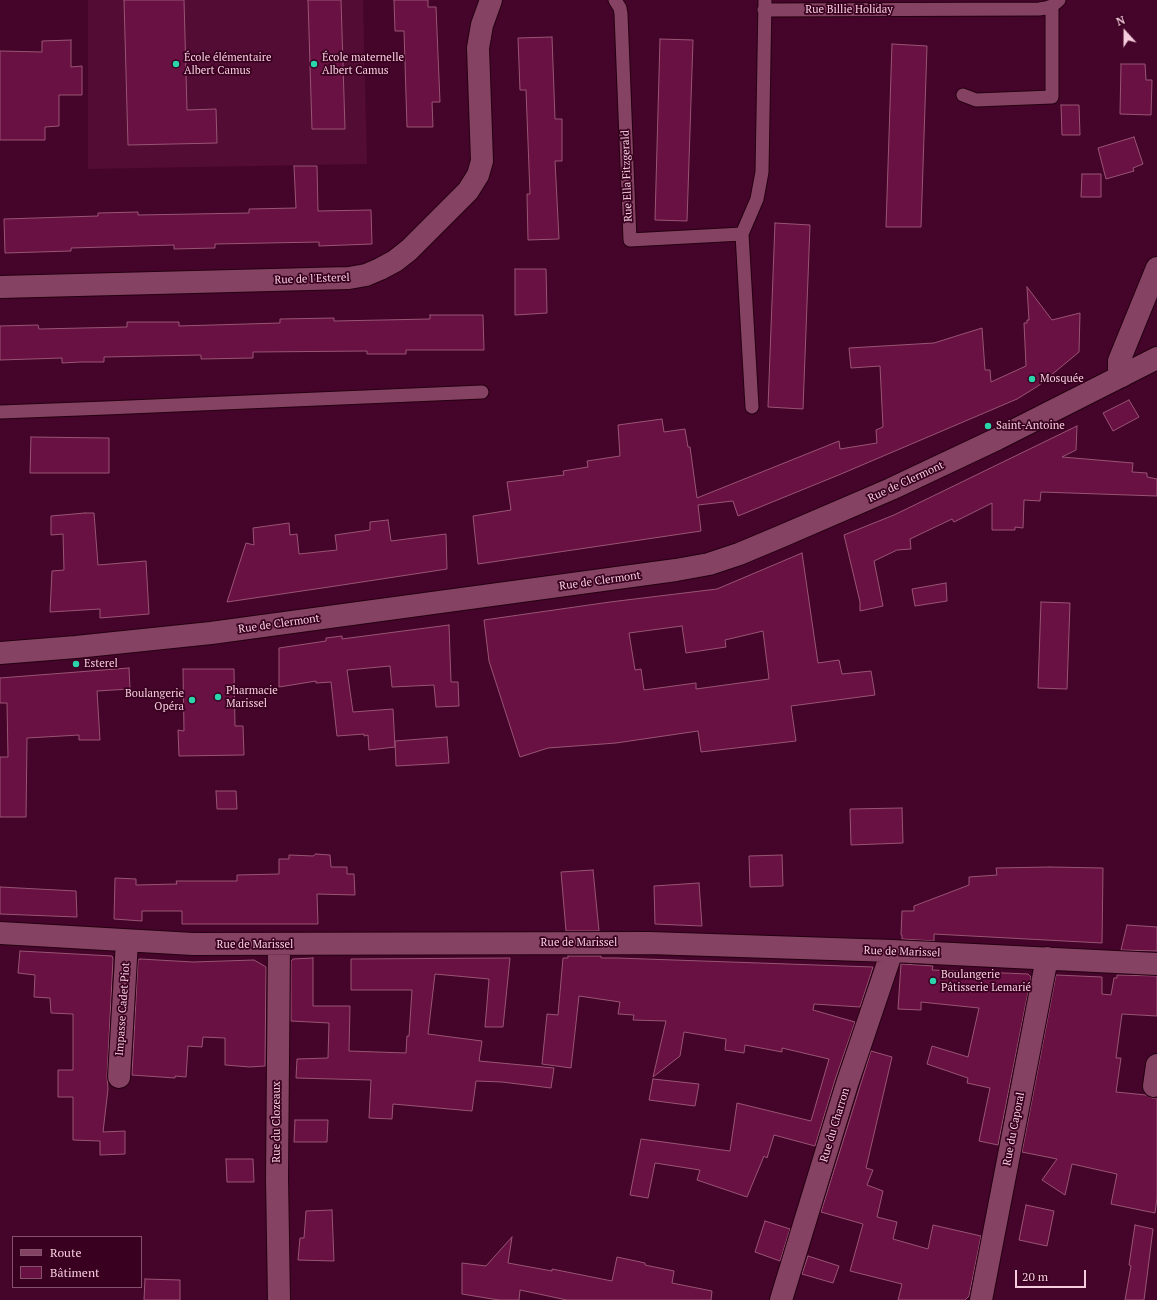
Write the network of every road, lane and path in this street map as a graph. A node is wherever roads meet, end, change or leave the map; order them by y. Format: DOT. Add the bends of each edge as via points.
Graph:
graph roads {
  1 [pos="491,0"];
  2 [pos="616,0"];
  3 [pos="1056,3"];
  4 [pos="765,5"];
  5 [pos="963,95"];
  6 [pos="742,234"];
  7 [pos="1157,268"];
  8 [pos="0,287"];
  9 [pos="1157,358"];
  10 [pos="1122,376"];
  11 [pos="482,392"];
  12 [pos="752,407"];
  13 [pos="0,412"];
  14 [pos="0,653"];
  15 [pos="0,933"];
  16 [pos="127,941"];
  17 [pos="278,945"];
  18 [pos="892,951"];
  19 [pos="1047,958"];
  20 [pos="1157,964"];
  21 [pos="119,1077"];
  22 [pos="279,1300"];
  23 [pos="781,1300"];
  24 [pos="981,1300"];
  1 -- 8 [label="street, Rue de l'Esterel" via="482,25 478,48 482,161 478,175 468,191 409,250 380,270 349,278"];
  2 -- 6 [label="lane, Rue Ella Fitzgerald" via="621,14 630,240"];
  3 -- 4 [label="lane, Rue Billie Holiday" via="1039,9"];
  3 -- 5 [label="lane, Rue Billie Holiday" via="1052,97 976,100"];
  4 -- 6 [label="lane" via="762,172 757,199"];
  6 -- 12 [label="lane"];
  7 -- 10 [label="street" via="1119,361"];
  9 -- 10 [label="street, Rue de Clermont"];
  10 -- 14 [label="street, Rue de Clermont" via="892,489 744,551 693,568 211,633"];
  11 -- 13 [label="lane"];
  15 -- 16 [label="street, Rue de Marissel"];
  16 -- 17 [label="street, Rue de Marissel"];
  16 -- 21 [label="street, Impasse Cadet Piot"];
  17 -- 18 [label="street, Rue de Marissel" via="649,942"];
  17 -- 22 [label="street, Rue du Clozeaux"];
  18 -- 19 [label="street, Rue de Marissel"];
  18 -- 23 [label="street, Rue du Charron" via="847,1084"];
  19 -- 20 [label="street, Rue de Marissel"];
  19 -- 24 [label="street, Rue du Caporal"];
}
